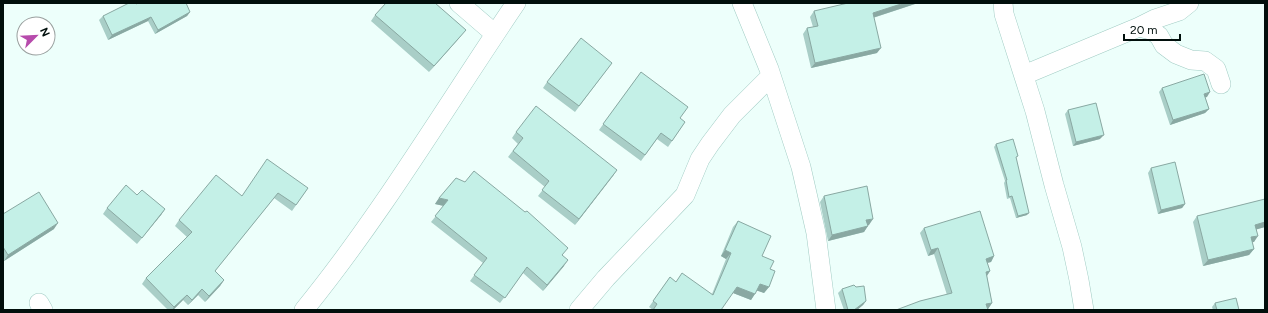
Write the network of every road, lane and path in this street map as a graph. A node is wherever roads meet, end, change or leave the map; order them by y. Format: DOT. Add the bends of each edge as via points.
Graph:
graph roads {
  1 [pos="459,3"];
  2 [pos="516,3"];
  3 [pos="742,3"];
  4 [pos="1003,3"];
  5 [pos="1189,3"];
  6 [pos="1139,28"];
  7 [pos="494,34"];
  8 [pos="1024,75"];
  9 [pos="771,76"];
  10 [pos="1221,84"];
  11 [pos="304,310"];
  12 [pos="579,310"];
  13 [pos="826,310"];
  14 [pos="1084,310"];
  1 -- 7 [label="street"];
  2 -- 7 [label="street"];
  3 -- 9 [label="street"];
  4 -- 8 [label="street" via="1004,14"];
  5 -- 6 [label="street"];
  6 -- 8 [label="street"];
  6 -- 10 [label="street" via="1151,30 1176,54 1191,60 1205,61 1216,68"];
  7 -- 11 [label="street" via="384,202"];
  8 -- 14 [label="street" via="1072,247"];
  9 -- 12 [label="street" via="732,115 710,144 700,159 685,195"];
  9 -- 13 [label="street" via="801,167 816,233"];
}
